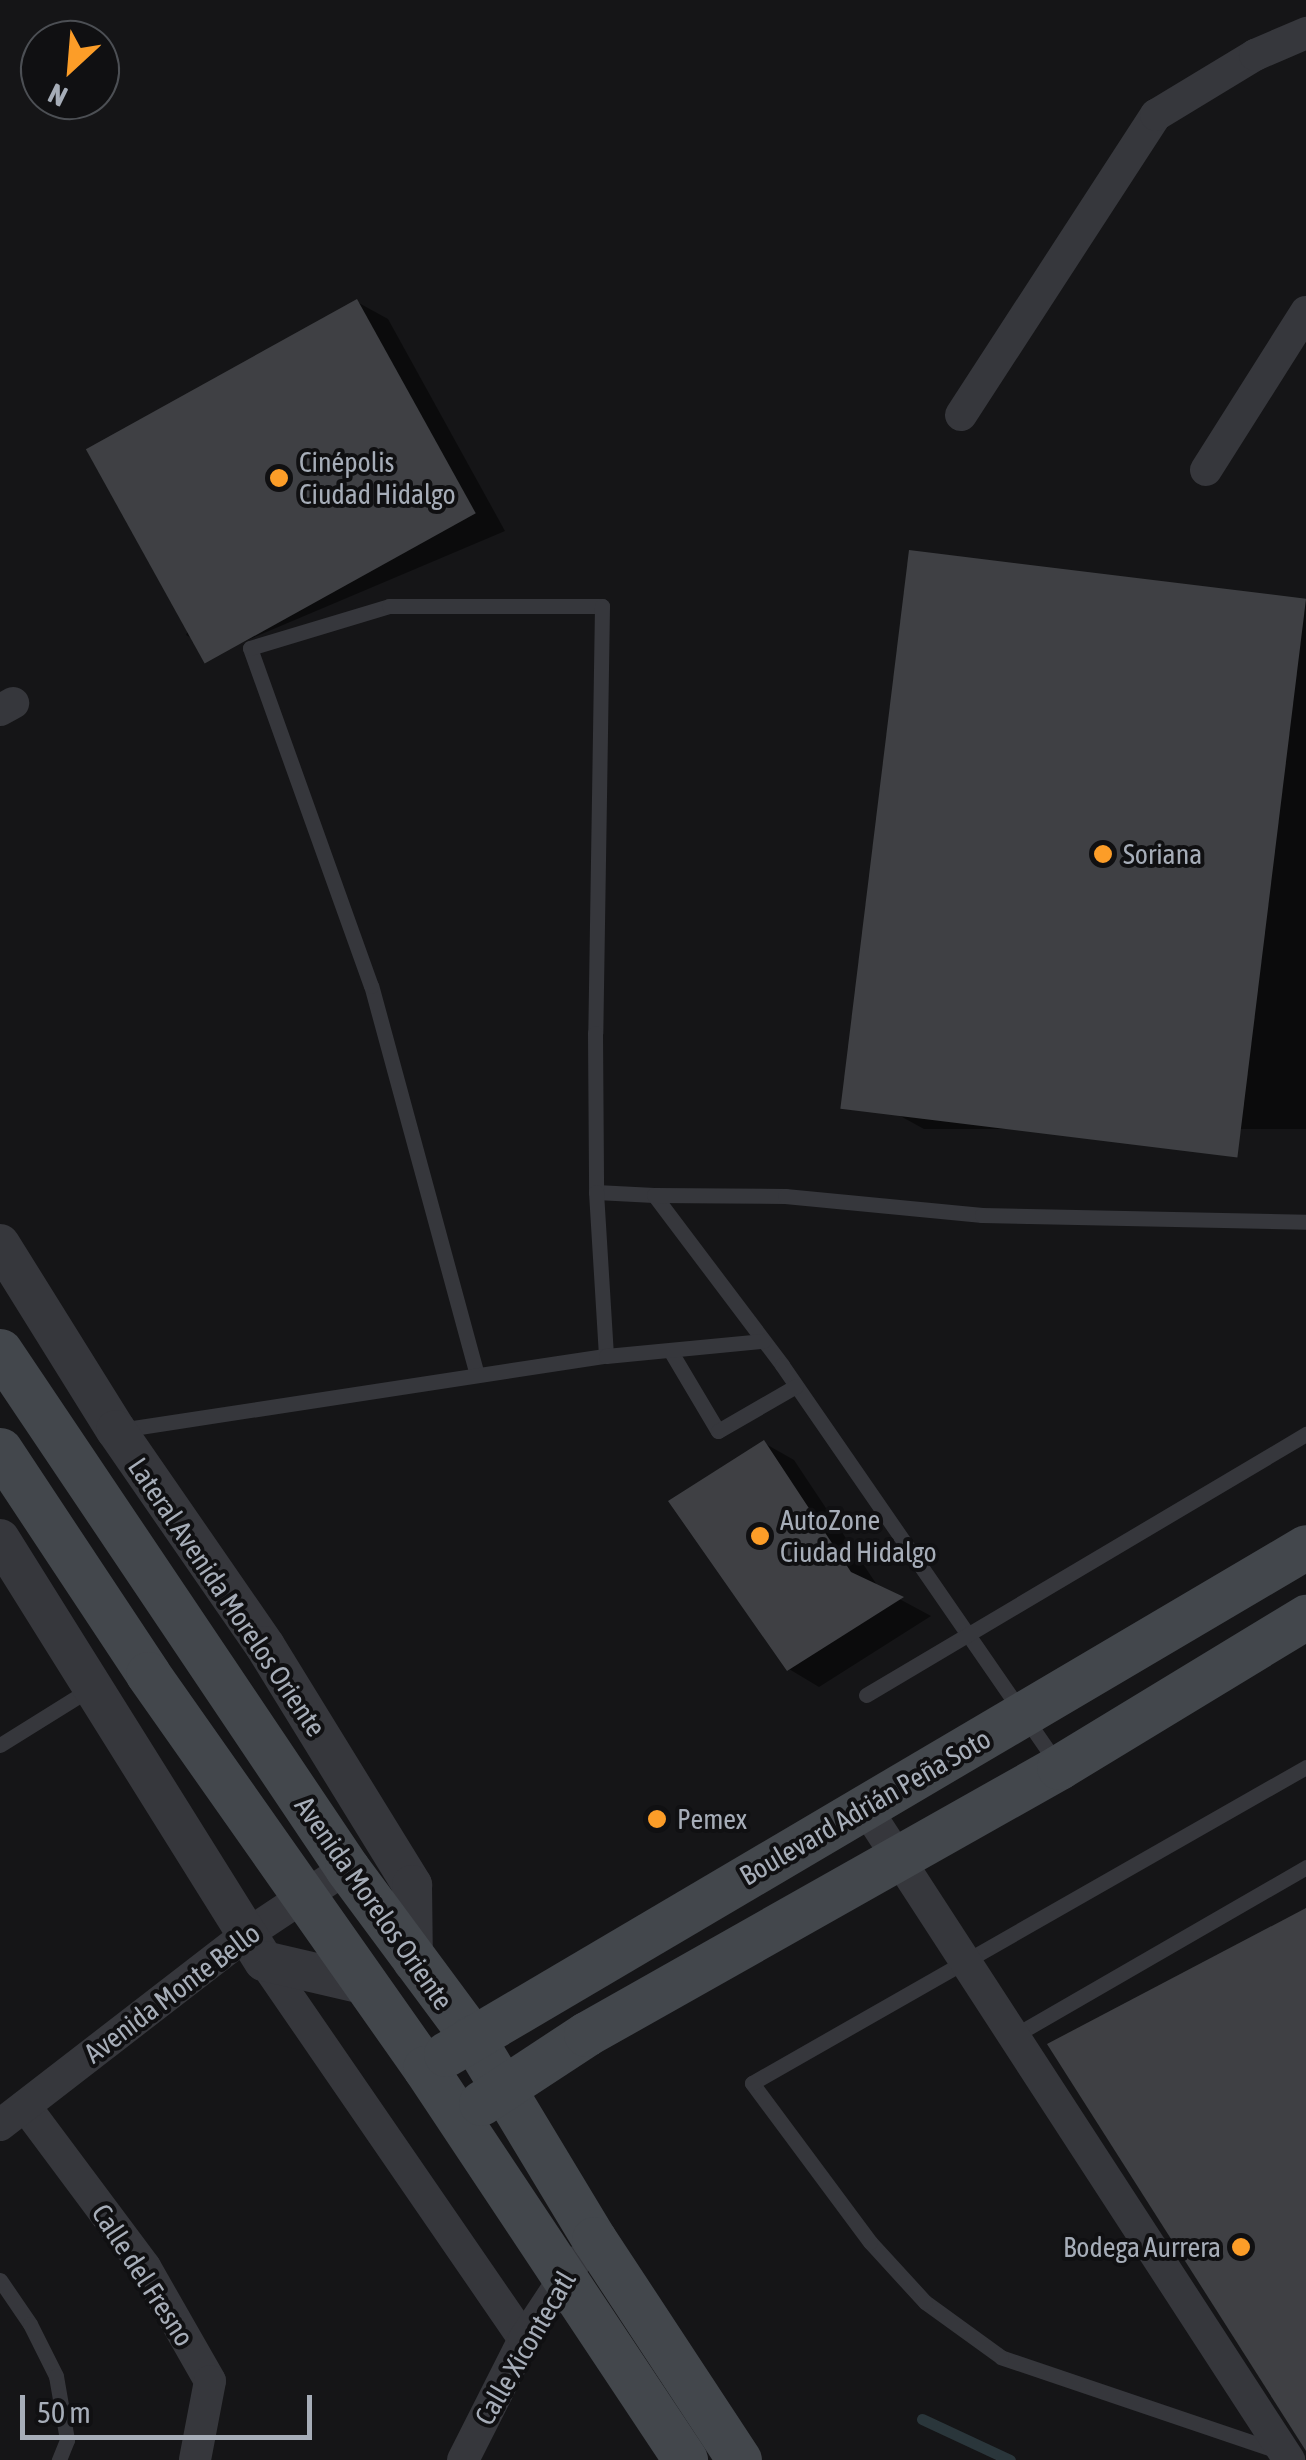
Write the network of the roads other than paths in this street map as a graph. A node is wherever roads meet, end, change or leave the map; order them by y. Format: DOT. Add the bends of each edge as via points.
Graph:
graph roads {
  1 [pos="1306,34"];
  2 [pos="1306,312"];
  3 [pos="961,416"];
  4 [pos="1206,470"];
  5 [pos="596,1192"];
  6 [pos="654,1194"];
  7 [pos="1306,1222"];
  8 [pos="0,1244"];
  9 [pos="764,1341"];
  10 [pos="0,1351"];
  11 [pos="670,1352"];
  12 [pos="606,1356"];
  13 [pos="477,1376"];
  14 [pos="796,1386"];
  15 [pos="116,1430"];
  16 [pos="1306,1434"];
  17 [pos="0,1450"];
  18 [pos="0,1539"];
  19 [pos="1306,1548"];
  20 [pos="1306,1617"];
  21 [pos="966,1636"];
  22 [pos="90,1690"];
  23 [pos="866,1695"];
  24 [pos="1020,1716"];
  25 [pos="0,1745"];
  26 [pos="1306,1766"];
  27 [pos="1059,1767"];
  28 [pos="866,1806"];
  29 [pos="896,1858"];
  30 [pos="1306,1867"];
  31 [pos="347,1868"];
  32 [pos="305,1895"];
  33 [pos="255,1948"];
  34 [pos="963,1959"];
  35 [pos="412,1962"];
  36 [pos="367,1985"];
  37 [pos="472,2037"];
  38 [pos="1012,2037"];
  39 [pos="425,2068"];
  40 [pos="504,2088"];
  41 [pos="12,2115"];
  42 [pos="455,2119"];
  43 [pos="594,2239"];
  44 [pos="562,2277"];
  45 [pos="0,2280"];
  46 [pos="524,2339"];
  47 [pos="1286,2456"];
  48 [pos="58,2460"];
  49 [pos="196,2460"];
  50 [pos="463,2460"];
  51 [pos="685,2460"];
  52 [pos="739,2460"];
  1 -- 3 [label="street" via="1255,55 1156,116"];
  2 -- 4 [label="street"];
  5 -- 6 [label="lane"];
  5 -- 12 [label="lane"];
  5 -- 13 [label="lane" via="602,606 389,606 250,648 371,986"];
  6 -- 7 [label="lane" via="785,1196 982,1214"];
  6 -- 9 [label="lane"];
  8 -- 15 [label="street, Lateral Avenida Morelos Oriente"];
  9 -- 11 [label="lane"];
  9 -- 14 [label="lane"];
  10 -- 31 [label="main road, Avenida Morelos Oriente"];
  11 -- 12 [label="lane"];
  11 -- 14 [label="lane" via="718,1430"];
  12 -- 13 [label="lane"];
  13 -- 15 [label="lane"];
  14 -- 21 [label="lane"];
  15 -- 35 [label="street, Lateral Avenida Morelos Oriente" via="265,1646 412,1885"];
  16 -- 21 [label="lane"];
  17 -- 32 [label="main road, Avenida Morelos Oriente"];
  18 -- 22 [label="street"];
  19 -- 24 [label="main road, Boulevard Adrián Peña Soto"];
  20 -- 27 [label="main road"];
  21 -- 23 [label="lane"];
  21 -- 24 [label="lane"];
  22 -- 25 [label="lane"];
  22 -- 33 [label="street"];
  24 -- 27 [label="lane"];
  24 -- 28 [label="main road, Boulevard Adrián Peña Soto"];
  26 -- 34 [label="lane"];
  27 -- 29 [label="main road"];
  28 -- 29 [label="street"];
  28 -- 37 [label="main road, Boulevard Adrián Peña Soto"];
  29 -- 34 [label="street"];
  29 -- 40 [label="main road" via="586,2034"];
  30 -- 38 [label="lane"];
  31 -- 32 [label="street, Avenida Monte Bello"];
  31 -- 35 [label="main road, Avenida Morelos Oriente"];
  32 -- 33 [label="street, Avenida Monte Bello"];
  32 -- 36 [label="main road, Avenida Morelos Oriente"];
  33 -- 36 [label="street"];
  33 -- 41 [label="street, Avenida Monte Bello"];
  33 -- 46 [label="street"];
  34 -- 38 [label="street"];
  34 -- 47 [label="lane" via="752,2083 870,2242 926,2302 1000,2357"];
  35 -- 37 [label="main road, Avenida Morelos Oriente"];
  36 -- 39 [label="main road, Avenida Morelos Oriente"];
  37 -- 39 [label="main road, Boulevard Adrián Peña Soto"];
  37 -- 40 [label="main road, Avenida Morelos Oriente"];
  38 -- 47 [label="street"];
  39 -- 42 [label="main road, Avenida Morelos Oriente"];
  40 -- 42 [label="main road"];
  40 -- 43 [label="main road, Avenida Morelos Oriente"];
  41 -- 49 [label="street, Calle del Fresno" via="145,2267 210,2381"];
  42 -- 44 [label="main road, Avenida Morelos Oriente"];
  43 -- 44 [label="street, Calle Xicontecatl"];
  43 -- 52 [label="main road, Avenida Morelos Oriente"];
  44 -- 46 [label="street, Calle Xicontecatl"];
  44 -- 51 [label="main road, Avenida Morelos Oriente"];
  45 -- 48 [label="lane" via="56,2376 67,2440"];
  46 -- 50 [label="street, Calle Xicontecatl"];
}
